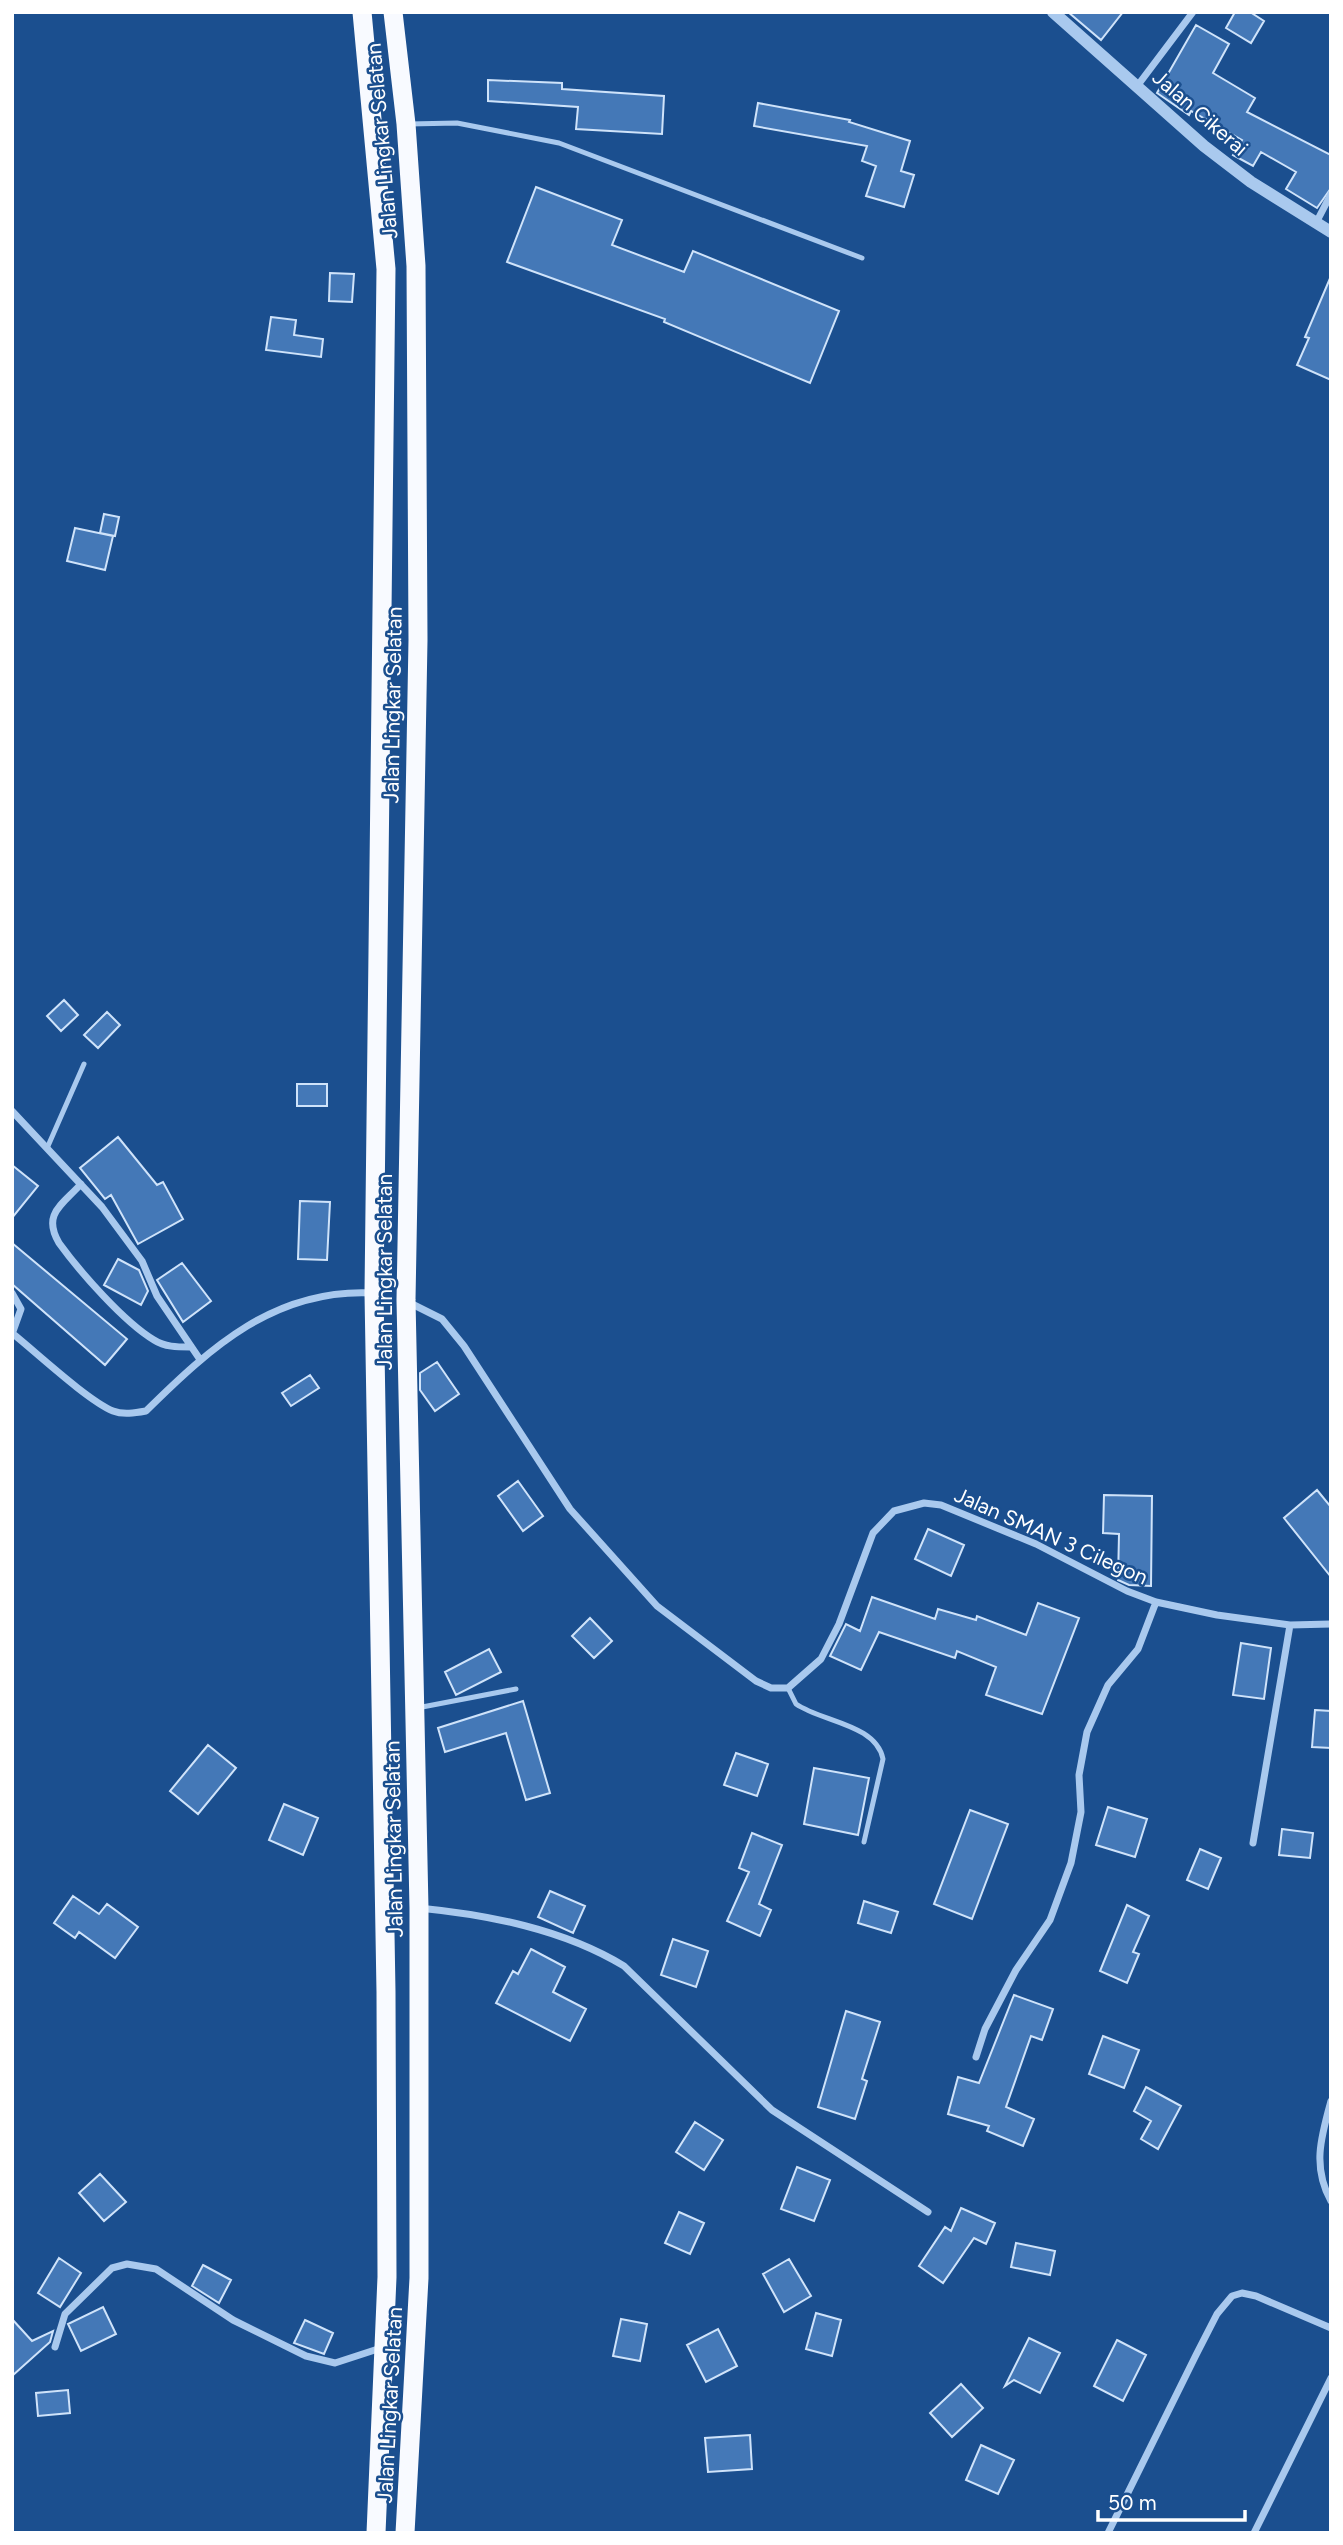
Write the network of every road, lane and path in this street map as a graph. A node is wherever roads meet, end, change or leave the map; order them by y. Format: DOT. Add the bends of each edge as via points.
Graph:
graph roads {
  1 [pos="362,12"];
  2 [pos="393,12"];
  3 [pos="1053,12"];
  4 [pos="1193,12"];
  5 [pos="1138,85"];
  6 [pos="406,124"];
  7 [pos="1331,194"];
  8 [pos="1316,223"];
  9 [pos="1331,232"];
  10 [pos="862,258"];
  11 [pos="83,1063"];
  12 [pos="12,1111"];
  13 [pos="48,1146"];
  14 [pos="81,1184"];
  15 [pos="12,1293"];
  16 [pos="374,1293"];
  17 [pos="406,1300"];
  18 [pos="12,1333"];
  19 [pos="190,1347"];
  20 [pos="200,1358"];
  21 [pos="1156,1601"];
  22 [pos="1331,1624"];
  23 [pos="1290,1625"];
  24 [pos="788,1688"];
  25 [pos="516,1689"];
  26 [pos="414,1709"];
  27 [pos="864,1842"];
  28 [pos="1253,1843"];
  29 [pos="419,1908"];
  30 [pos="976,2057"];
  31 [pos="1331,2101"];
  32 [pos="1331,2201"];
  33 [pos="928,2212"];
  34 [pos="387,2277"];
  35 [pos="419,2278"];
  36 [pos="1331,2328"];
  37 [pos="385,2346"];
  38 [pos="55,2347"];
  39 [pos="1331,2378"];
  40 [pos="376,2533"];
  41 [pos="405,2533"];
  42 [pos="1108,2533"];
  43 [pos="1254,2533"];
  1 -- 16 [label="highway, Jalan Lingkar Selatan" via="386,269"];
  2 -- 6 [label="highway, Jalan Lingkar Selatan"];
  3 -- 5 [label="street, Jalan Cikerai"];
  4 -- 5 [label="street"];
  5 -- 8 [label="street, Jalan Cikerai" via="1213,153"];
  6 -- 10 [label="lane" via="457,123 559,143"];
  6 -- 17 [label="highway, Jalan Lingkar Selatan" via="416,266 418,626"];
  7 -- 8 [label="street"];
  8 -- 9 [label="street, Jalan Cikerai"];
  11 -- 13 [label="lane"];
  12 -- 13 [label="street"];
  13 -- 14 [label="street"];
  14 -- 19 [label="street" via="142,1261 157,1296"];
  14 -- 19 [label="street" via="53,1215 51,1231 59,1243 146,1334 168,1346"];
  15 -- 18 [label="street" via="21,1309"];
  16 -- 17 [label="highway"];
  16 -- 20 [label="street" via="346,1291 293,1304 238,1328"];
  16 -- 34 [label="highway, Jalan Lingkar Selatan"];
  17 -- 24 [label="street" via="442,1319 570,1509 657,1606 756,1681 771,1688"];
  17 -- 26 [label="highway, Jalan Lingkar Selatan"];
  18 -- 20 [label="street" via="103,1405 123,1414 146,1411"];
  19 -- 20 [label="street"];
  21 -- 23 [label="street, Jalan SMAN 3 Cilegon"];
  21 -- 24 [label="street, Jalan SMAN 3 Cilegon" via="942,1505 907,1507 894,1511 873,1533 821,1659"];
  21 -- 30 [label="street" via="1138,1649 1108,1685 1087,1731 1076,1838 1050,1920 1016,1970 985,2029"];
  22 -- 23 [label="street, Jalan SMAN 3 Cilegon"];
  23 -- 28 [label="street"];
  24 -- 27 [label="lane" via="804,1709 877,1743 883,1759"];
  25 -- 26 [label="lane"];
  26 -- 29 [label="highway, Jalan Lingkar Selatan"];
  29 -- 33 [label="street" via="526,1926 599,1951 625,1966 772,2110"];
  29 -- 35 [label="highway, Jalan Lingkar Selatan"];
  31 -- 32 [label="street" via="1318,2147 1321,2183"];
  34 -- 35 [label="highway"];
  34 -- 37 [label="highway, Jalan Lingkar Selatan"];
  35 -- 41 [label="highway, Jalan Lingkar Selatan"];
  36 -- 42 [label="street" via="1256,2297 1232,2296 1217,2314"];
  37 -- 38 [label="street" via="335,2363 306,2356 233,2320 156,2269 127,2264 112,2268 65,2314"];
  37 -- 40 [label="highway, Jalan Lingkar Selatan"];
  39 -- 43 [label="street"];
}
